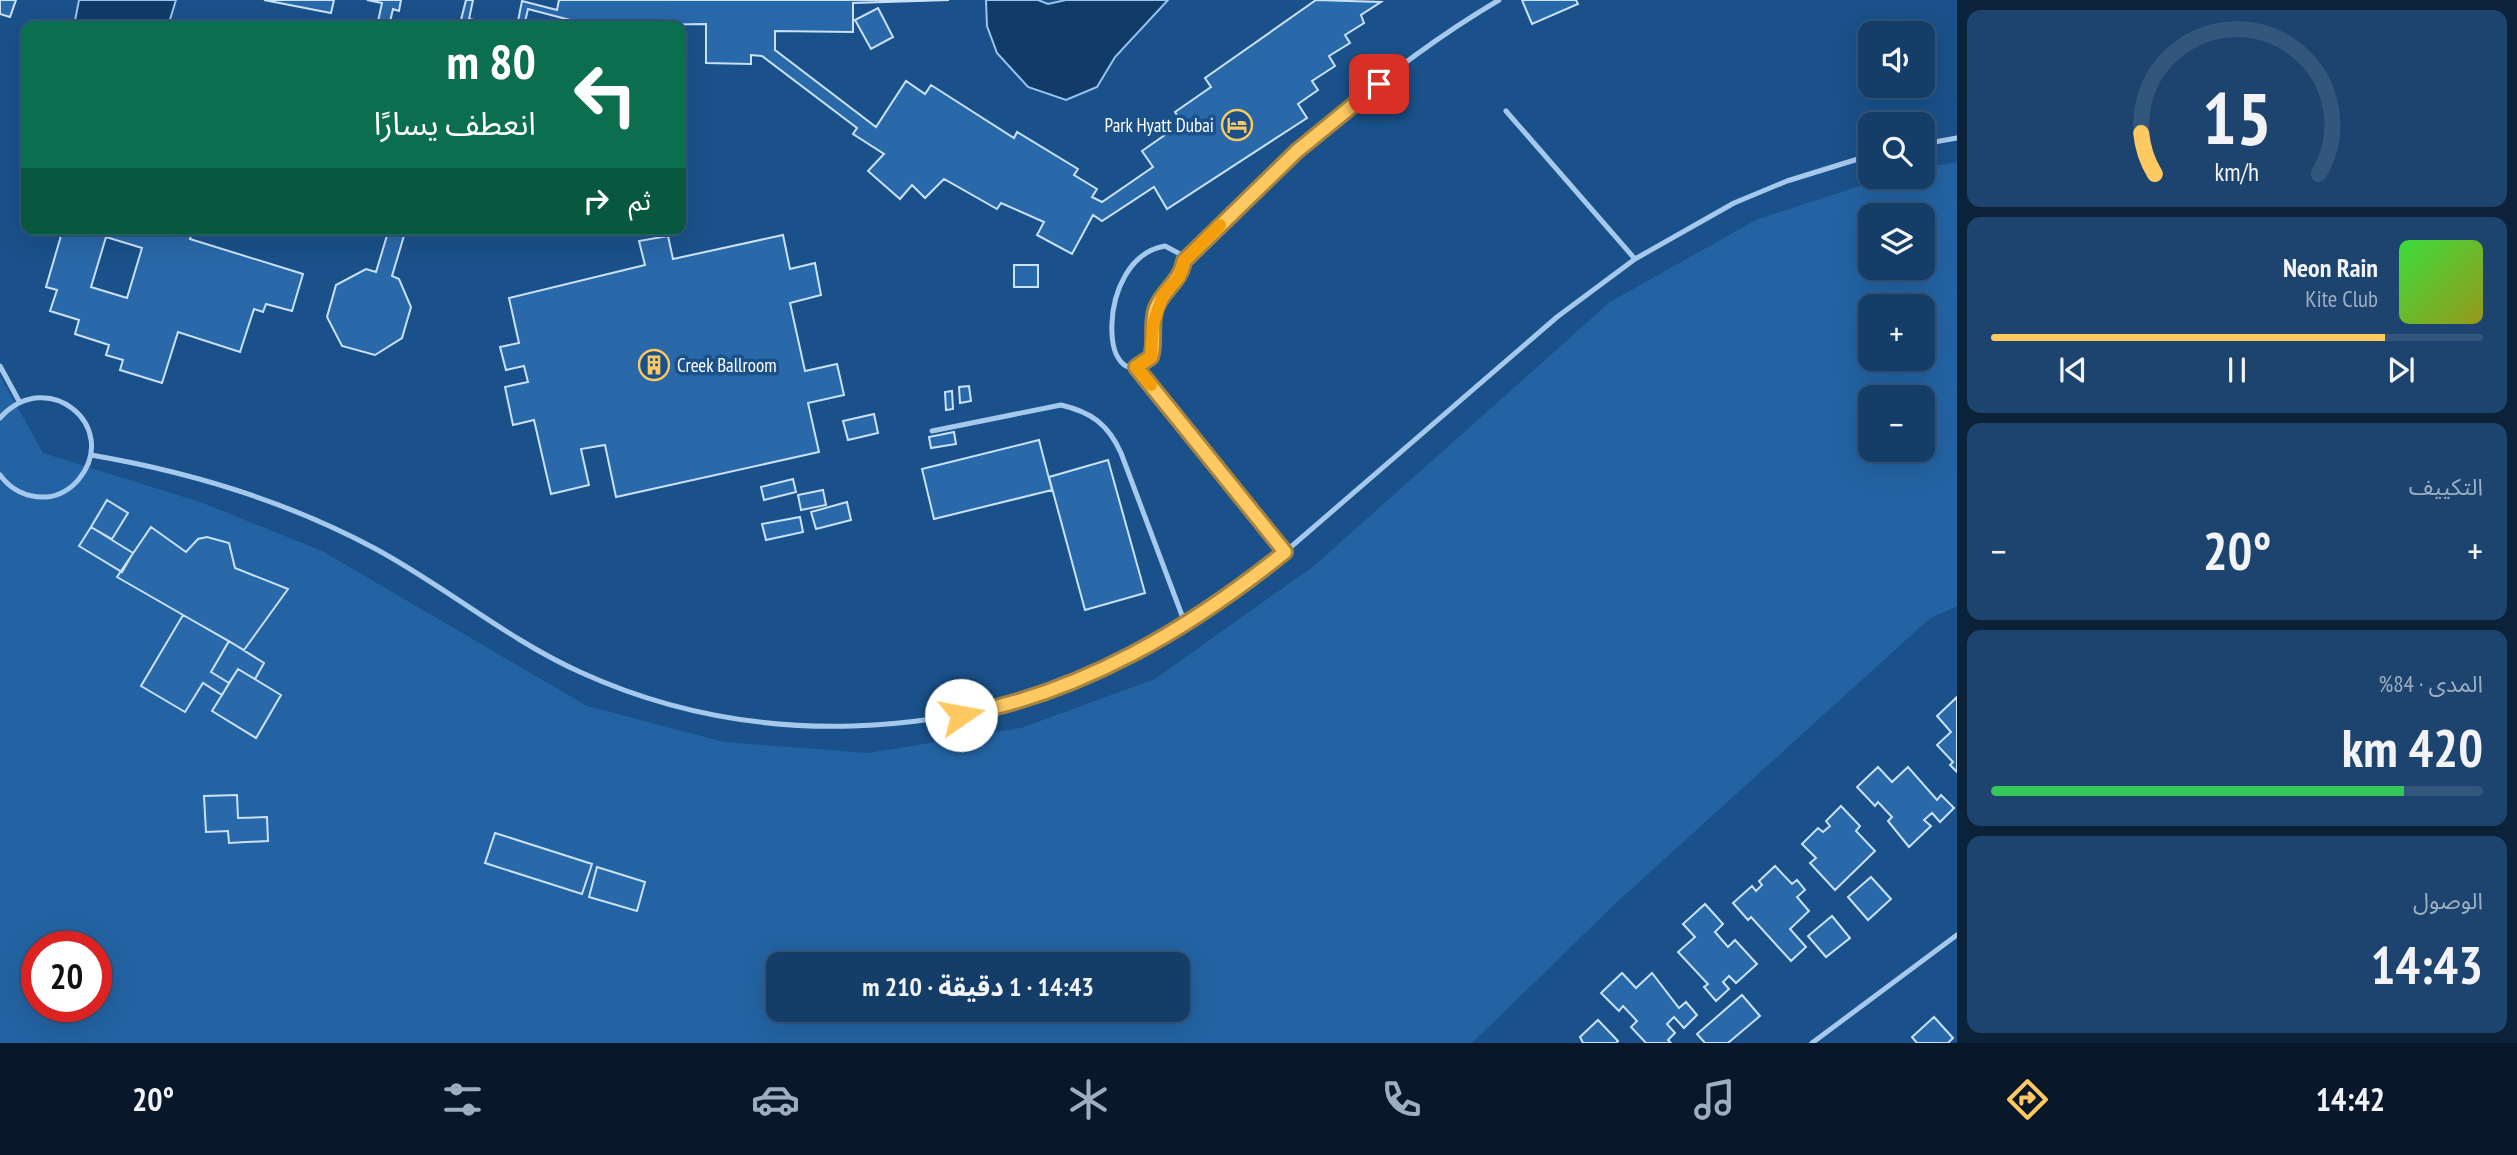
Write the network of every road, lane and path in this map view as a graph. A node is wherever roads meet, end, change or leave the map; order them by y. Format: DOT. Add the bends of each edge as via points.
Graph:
graph roads {
  1 [pos="1499,0"];
  2 [pos="1506,111"];
  3 [pos="1957,138"];
  4 [pos="1935,142"];
  5 [pos="1858,159"];
  6 [pos="1635,260"];
  7 [pos="1184,261"];
  8 [pos="0,366"];
  9 [pos="1136,367"];
  10 [pos="19,401"];
  11 [pos="0,418"];
  12 [pos="932,431"];
  13 [pos="91,455"];
  14 [pos="0,475"];
  15 [pos="6,483"];
  16 [pos="0,491"];
  17 [pos="1285,552"];
  18 [pos="1186,626"];
  19 [pos="1957,935"];
  20 [pos="1812,1043"];
  1 -- 7 [label="lane" via="1358,100 1297,151"];
  2 -- 6 [label="lane"];
  3 -- 4 [label="lane"];
  5 -- 6 [label="lane" via="1734,203"];
  6 -- 17 [label="lane" via="1558,317"];
  7 -- 9 [label="lane" via="1179,277 1156,309 1151,357"];
  7 -- 9 [label="lane" via="1174,248 1157,247 1136,264 1116,296 1110,333 1113,352 1122,364"];
  8 -- 10 [label="lane"];
  9 -- 17 [label="lane"];
  10 -- 11 [label="lane"];
  10 -- 13 [label="lane" via="34,397 65,402 86,425"];
  12 -- 18 [label="lane" via="1060,405 1098,419 1121,453"];
  13 -- 15 [label="lane" via="86,470 64,492 49,497 33,497"];
  13 -- 18 [label="lane" via="197,477 266,499 376,549 528,646 582,673 638,695 755,722 875,726 988,710 1125,660"];
  14 -- 15 [label="lane"];
  15 -- 16 [label="lane"];
  17 -- 18 [label="lane"];
  19 -- 20 [label="lane"];
}
